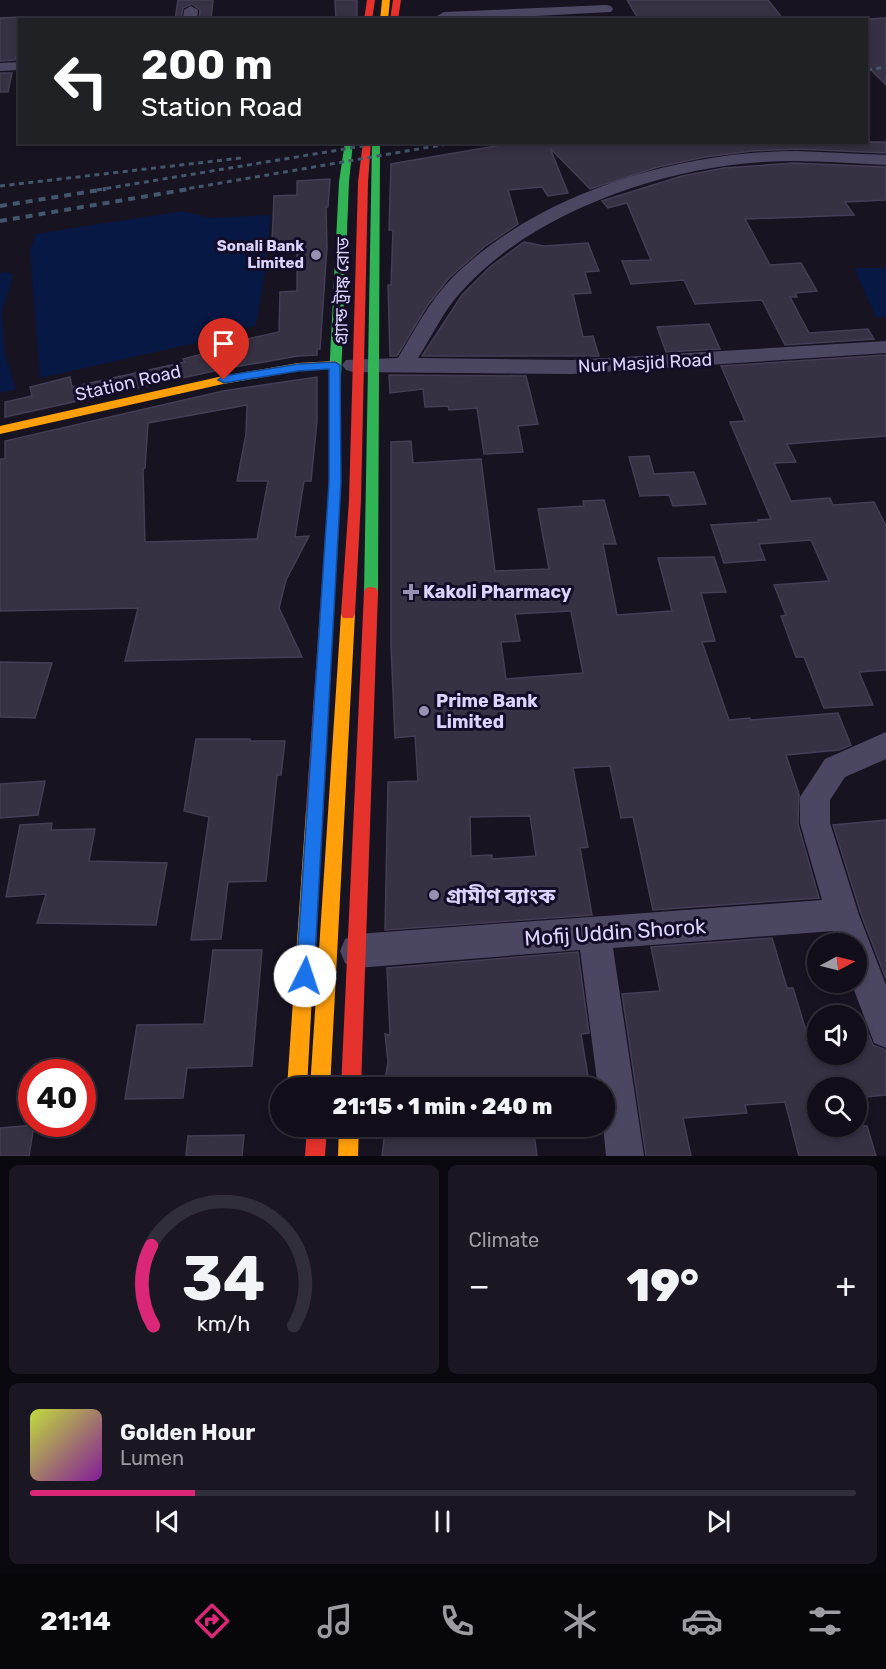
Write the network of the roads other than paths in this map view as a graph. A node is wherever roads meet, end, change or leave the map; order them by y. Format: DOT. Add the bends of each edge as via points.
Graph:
graph roads {
  1 [pos="371,0"];
  2 [pos="386,0"];
  3 [pos="397,0"];
  4 [pos="606,9"];
  5 [pos="444,16"];
  6 [pos="368,18"];
  7 [pos="384,18"];
  8 [pos="394,18"];
  9 [pos="18,66"];
  10 [pos="0,67"];
  11 [pos="350,144"];
  12 [pos="368,144"];
  13 [pos="376,144"];
  14 [pos="886,160"];
  15 [pos="886,347"];
  16 [pos="335,365"];
  17 [pos="375,365"];
  18 [pos="404,365"];
  19 [pos="0,430"];
  20 [pos="886,745"];
  21 [pos="849,929"];
  22 [pos="595,934"];
  23 [pos="357,951"];
  24 [pos="867,980"];
  25 [pos="886,1031"];
  26 [pos="298,1077"];
  27 [pos="321,1077"];
  28 [pos="351,1077"];
  29 [pos="316,1137"];
  30 [pos="349,1137"];
  31 [pos="315,1156"];
  32 [pos="348,1156"];
  33 [pos="625,1156"];
  1 -- 6 [label="main road"];
  2 -- 7 [label="main road"];
  3 -- 8 [label="main road"];
  4 -- 5 [label="street"];
  9 -- 10 [label="street"];
  11 -- 16 [label="main road" via="344,182"];
  12 -- 27 [label="main road, গ্র্যান্ড ট্রাঙ্ক রোড" via="363,182 356,500"];
  13 -- 17 [label="main road"];
  14 -- 18 [label="street" via="746,158 670,171 621,186 551,216 498,248 457,284"];
  15 -- 18 [label="street, Nur Masjid Road" via="572,368"];
  16 -- 17 [label="street, Nur Masjid Road"];
  16 -- 19 [label="main road, Station Road" via="224,380"];
  16 -- 26 [label="main road" via="335,482"];
  17 -- 18 [label="street, Nur Masjid Road"];
  17 -- 23 [label="main road" via="369,674"];
  20 -- 21 [label="street" via="835,768 815,797 815,823"];
  21 -- 22 [label="street, Mofij Uddin Shorok"];
  22 -- 23 [label="street, Mofij Uddin Shorok"];
  22 -- 33 [label="street"];
  23 -- 28 [label="main road"];
  24 -- 25 [label="street"];
  29 -- 31 [label="main road"];
  30 -- 32 [label="main road"];
}
